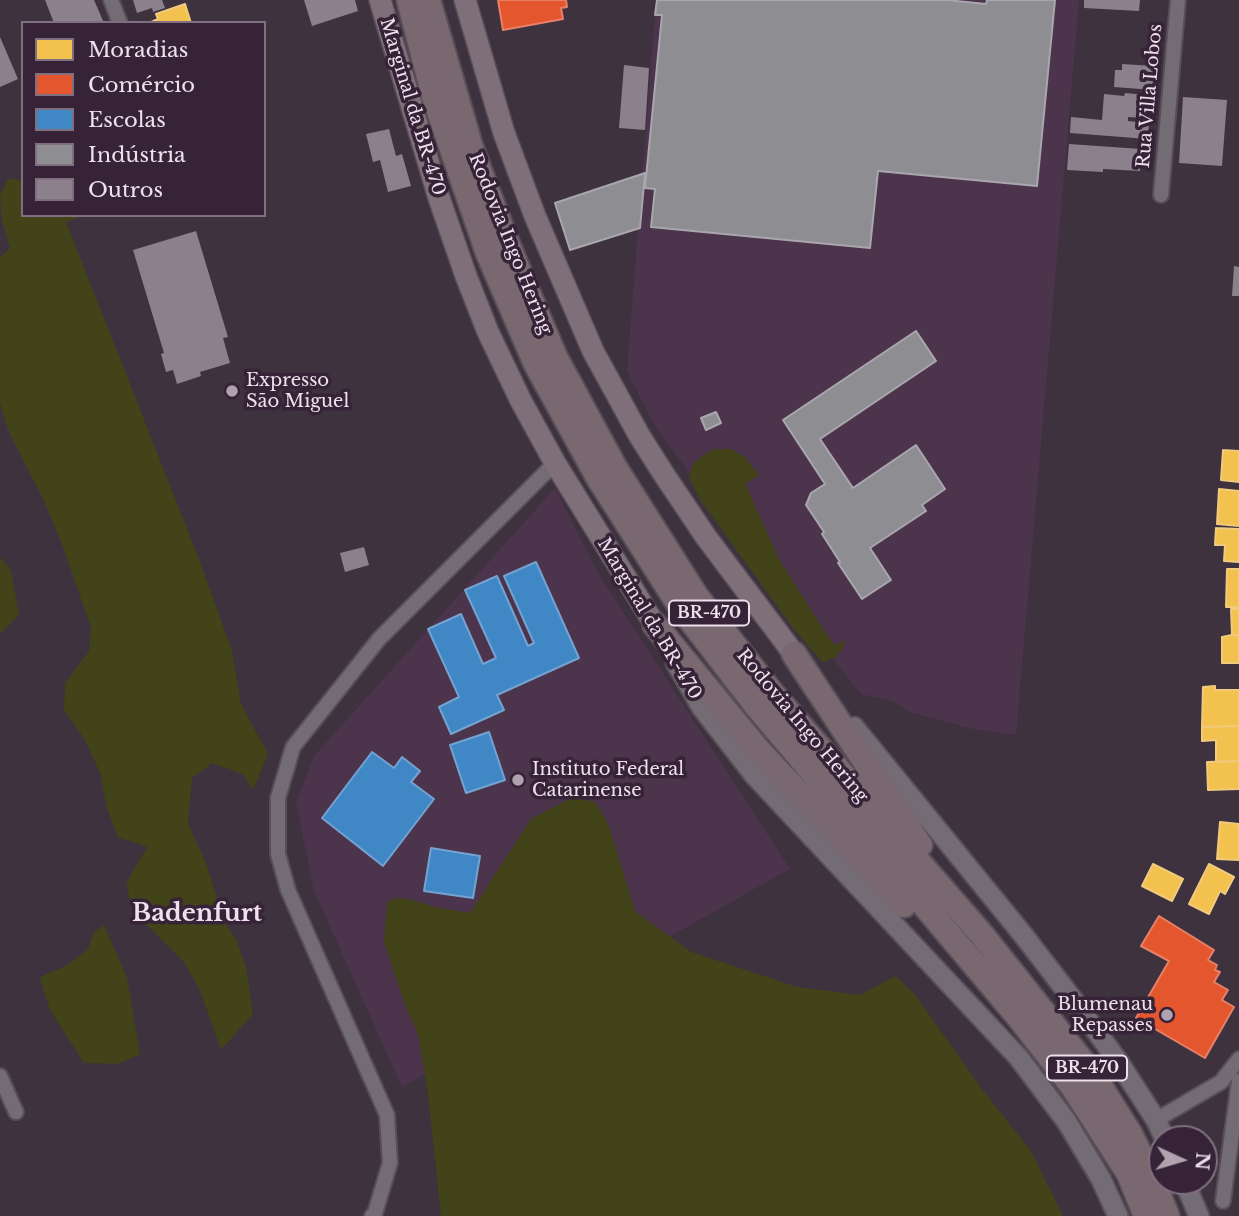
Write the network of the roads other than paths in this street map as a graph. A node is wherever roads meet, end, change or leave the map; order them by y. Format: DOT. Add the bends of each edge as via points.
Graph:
graph roads {
  1 [pos="111,0"];
  2 [pos="380,0"];
  3 [pos="408,0"];
  4 [pos="428,0"];
  5 [pos="464,0"];
  6 [pos="1178,0"];
  7 [pos="119,21"];
  8 [pos="1161,195"];
  9 [pos="555,463"];
  10 [pos="655,625"];
  11 [pos="794,654"];
  12 [pos="982,935"];
  13 [pos="1017,1015"];
  14 [pos="1239,1059"];
  15 [pos="0,1076"];
  16 [pos="1239,1081"];
  17 [pos="16,1112"];
  18 [pos="1156,1121"];
  19 [pos="1158,1125"];
  20 [pos="1190,1195"];
  21 [pos="1223,1201"];
  22 [pos="372,1216"];
  23 [pos="1118,1216"];
  24 [pos="1146,1216"];
  25 [pos="1167,1216"];
  26 [pos="1199,1216"];
  1 -- 7 [label="street"];
  2 -- 9 [label="main road, Marginal da BR-470" via="466,276 488,332"];
  3 -- 13 [label="highway, Rodovia Ingo Hering / BR-470" via="434,97 488,253 536,365 598,477 680,606 755,704"];
  4 -- 12 [label="highway, Rodovia Ingo Hering / BR-470" via="471,148 506,243 555,357 615,468 696,596 771,692"];
  5 -- 11 [label="main road" via="504,133 593,351 663,473"];
  6 -- 8 [label="street, Rua Villa Lobos"];
  9 -- 10 [label="main road, Marginal da BR-470"];
  9 -- 22 [label="street" via="379,639 293,747 278,798 278,854 288,890 387,1115 390,1163"];
  10 -- 13 [label="highway" via="758,750 973,978"];
  10 -- 23 [label="main road, Marginal da BR-470" via="702,708 754,775 1018,1058 1067,1122"];
  11 -- 12 [label="highway"];
  11 -- 18 [label="main road" via="1024,936 1118,1061"];
  12 -- 25 [label="highway, Rodovia Ingo Hering / BR-470" via="1093,1075 1130,1134"];
  13 -- 24 [label="highway, Rodovia Ingo Hering / BR-470" via="1095,1118 1129,1174"];
  14 -- 18 [label="street" via="1221,1083"];
  15 -- 17 [label="street"];
  16 -- 21 [label="street"];
  18 -- 19 [label="main road"];
  20 -- 26 [label="main road"];
}
